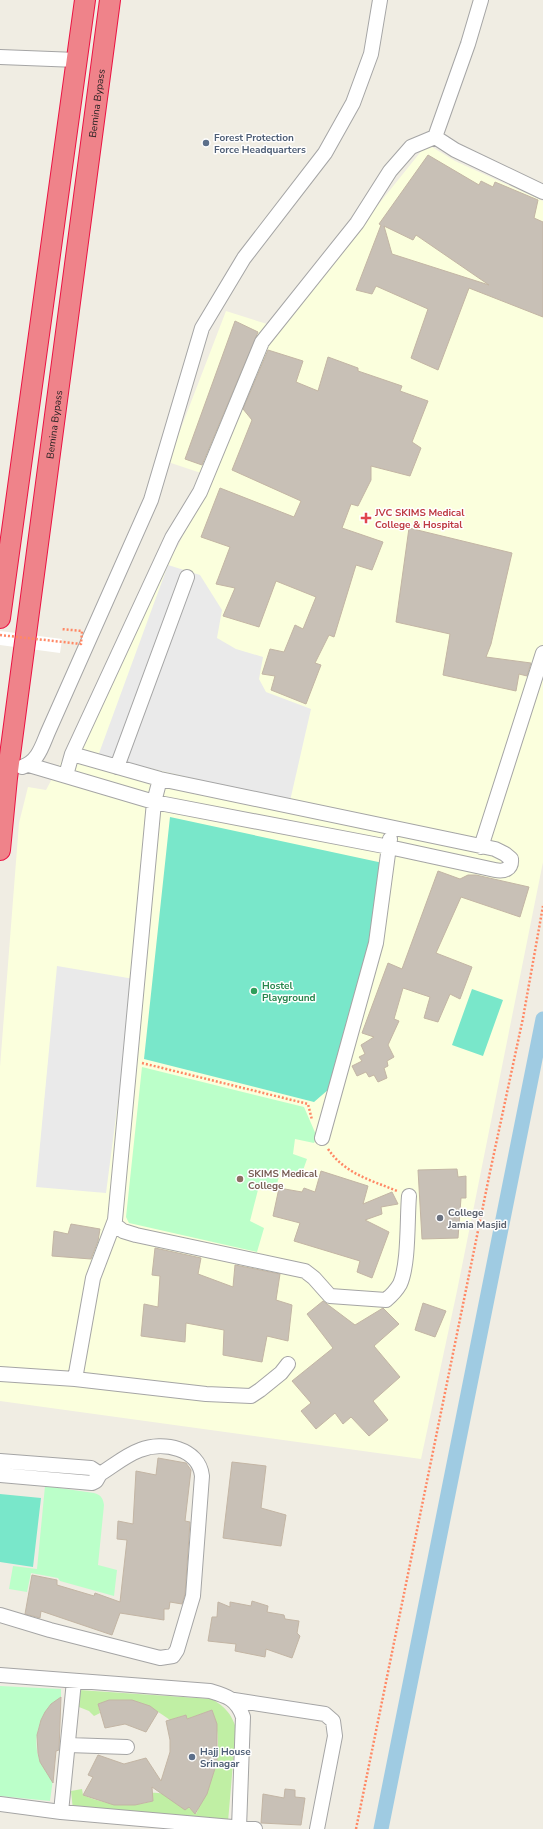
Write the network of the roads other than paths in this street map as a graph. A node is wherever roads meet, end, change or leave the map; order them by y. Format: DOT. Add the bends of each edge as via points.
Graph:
graph roads {
  1 [pos="84,0"];
  2 [pos="110,0"];
  3 [pos="380,0"];
  4 [pos="481,0"];
  5 [pos="0,57"];
  6 [pos="78,60"];
  7 [pos="435,137"];
  8 [pos="543,192"];
  9 [pos="4,566"];
  10 [pos="187,577"];
  11 [pos="0,618"];
  12 [pos="543,653"];
  13 [pos="72,754"];
  14 [pos="29,765"];
  15 [pos="117,767"];
  16 [pos="8,769"];
  17 [pos="66,776"];
  18 [pos="160,779"];
  19 [pos="154,802"];
  20 [pos="392,827"];
  21 [pos="389,847"];
  22 [pos="481,847"];
  23 [pos="0,850"];
  24 [pos="322,1138"];
  25 [pos="409,1196"];
  26 [pos="114,1224"];
  27 [pos="288,1364"];
  28 [pos="0,1374"];
  29 [pos="75,1379"];
  30 [pos="0,1460"];
  31 [pos="100,1474"];
  32 [pos="0,1475"];
  33 [pos="0,1614"];
  34 [pos="0,1675"];
  35 [pos="74,1681"];
  36 [pos="234,1700"];
  37 [pos="68,1746"];
  38 [pos="126,1747"];
  39 [pos="0,1804"];
  40 [pos="61,1812"];
  41 [pos="240,1828"];
  42 [pos="255,1829"];
  43 [pos="317,1829"];
  1 -- 6 [label="highway"];
  2 -- 16 [label="highway, Bemina Bypass"];
  3 -- 14 [label="street" via="370,54 353,103 325,153 244,258 202,328 151,500 48,732 36,758"];
  4 -- 7 [label="street"];
  5 -- 6 [label="street"];
  6 -- 9 [label="highway"];
  7 -- 8 [label="street" via="455,150"];
  7 -- 13 [label="street" via="411,147 390,171 357,223 262,342 200,492 172,538"];
  9 -- 11 [label="highway"];
  10 -- 15 [label="street"];
  12 -- 22 [label="street"];
  13 -- 15 [label="street"];
  13 -- 17 [label="street"];
  14 -- 16 [label="street"];
  14 -- 17 [label="street"];
  15 -- 18 [label="street"];
  16 -- 23 [label="highway, Bemina Bypass"];
  17 -- 19 [label="street"];
  18 -- 19 [label="street"];
  18 -- 20 [label="street"];
  19 -- 21 [label="street"];
  19 -- 26 [label="street"];
  20 -- 21 [label="street"];
  20 -- 22 [label="street"];
  21 -- 22 [label="street" via="495,870 508,869 511,859 505,854"];
  21 -- 24 [label="street" via="376,944"];
  25 -- 26 [label="street" via="404,1269 400,1283 386,1300 330,1296 305,1271 136,1235 123,1231"];
  26 -- 29 [label="street" via="93,1278"];
  27 -- 29 [label="street" via="281,1373 251,1396 206,1394"];
  28 -- 29 [label="street"];
  30 -- 31 [label="street" via="91,1468"];
  31 -- 32 [label="street" via="92,1483"];
  31 -- 33 [label="street" via="134,1452 153,1447 186,1452 195,1457 202,1469 193,1596 173,1656 166,1659 154,1657"];
  34 -- 35 [label="street"];
  35 -- 36 [label="street" via="210,1691"];
  35 -- 37 [label="street"];
  36 -- 41 [label="street" via="240,1707 243,1717"];
  36 -- 43 [label="street" via="325,1714 333,1721 335,1736"];
  37 -- 38 [label="street"];
  37 -- 40 [label="street"];
  39 -- 40 [label="street"];
  40 -- 41 [label="street"];
  41 -- 42 [label="street"];
}
